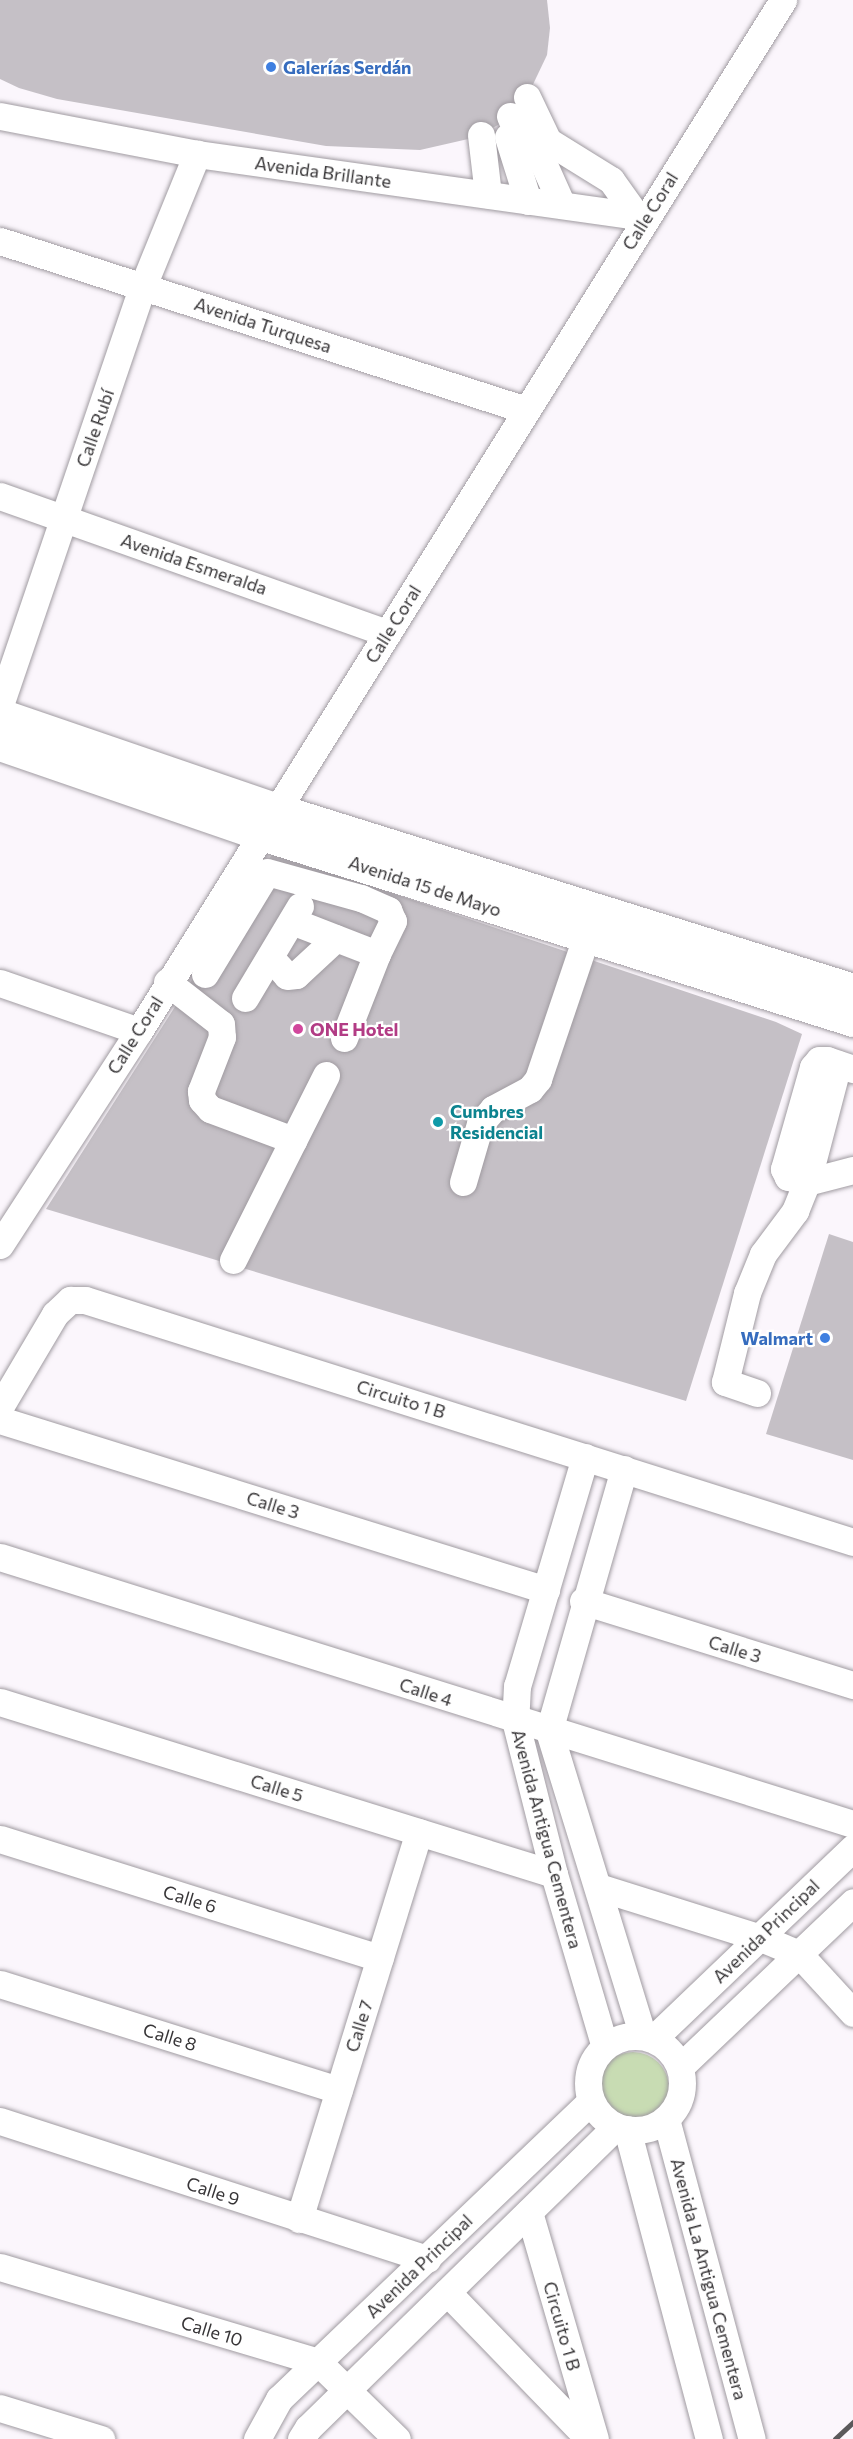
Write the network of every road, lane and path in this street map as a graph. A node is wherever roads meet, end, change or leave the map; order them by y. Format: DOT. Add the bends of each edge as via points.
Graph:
graph roads {
  1 [pos="783,0"];
  2 [pos="0,116"];
  3 [pos="505,118"];
  4 [pos="197,154"];
  5 [pos="527,200"];
  6 [pos="642,216"];
  7 [pos="0,241"];
  8 [pos="143,286"];
  9 [pos="526,410"];
  10 [pos="0,496"];
  11 [pos="64,519"];
  12 [pos="387,633"];
  13 [pos="0,705"];
  14 [pos="0,715"];
  15 [pos="0,744"];
  16 [pos="269,822"];
  17 [pos="332,856"];
  18 [pos="366,883"];
  19 [pos="311,887"];
  20 [pos="292,921"];
  21 [pos="585,937"];
  22 [pos="336,938"];
  23 [pos="377,954"];
  24 [pos="270,957"];
  25 [pos="205,974"];
  26 [pos="167,982"];
  27 [pos="0,983"];
  28 [pos="782,985"];
  29 [pos="853,990"];
  30 [pos="245,998"];
  31 [pos="853,1020"];
  32 [pos="139,1031"];
  33 [pos="344,1038"];
  34 [pos="846,1066"];
  35 [pos="326,1075"];
  36 [pos="293,1140"];
  37 [pos="853,1170"];
  38 [pos="463,1182"];
  39 [pos="807,1182"];
  40 [pos="2,1240"];
  41 [pos="233,1260"];
  42 [pos="757,1393"];
  43 [pos="0,1407"];
  44 [pos="0,1420"];
  45 [pos="585,1457"];
  46 [pos="624,1469"];
  47 [pos="853,1542"];
  48 [pos="0,1557"];
  49 [pos="546,1590"];
  50 [pos="584,1602"];
  51 [pos="853,1686"];
  52 [pos="0,1702"];
  53 [pos="515,1720"];
  54 [pos="549,1731"];
  55 [pos="853,1824"];
  56 [pos="419,1832"];
  57 [pos="0,1839"];
  58 [pos="853,1848"];
  59 [pos="554,1874"];
  60 [pos="598,1887"];
  61 [pos="853,1902"];
  62 [pos="760,1938"];
  63 [pos="799,1954"];
  64 [pos="380,1958"];
  65 [pos="0,1984"];
  66 [pos="853,2013"];
  67 [pos="648,2037"];
  68 [pos="605,2047"];
  69 [pos="680,2067"];
  70 [pos="339,2090"];
  71 [pos="591,2101"];
  72 [pos="666,2120"];
  73 [pos="0,2121"];
  74 [pos="621,2128"];
  75 [pos="529,2212"];
  76 [pos="299,2219"];
  77 [pos="427,2259"];
  78 [pos="0,2267"];
  79 [pos="447,2292"];
  80 [pos="318,2362"];
  81 [pos="348,2389"];
  82 [pos="0,2408"];
  83 [pos="101,2439"];
  84 [pos="257,2439"];
  85 [pos="301,2439"];
  86 [pos="397,2439"];
  87 [pos="589,2439"];
  88 [pos="595,2439"];
  89 [pos="709,2439"];
  90 [pos="752,2439"];
  1 -- 6 [label="street, Calle Coral"];
  2 -- 4 [label="street, Avenida Brillante"];
  3 -- 5 [label="street"];
  3 -- 5 [label="street"];
  3 -- 6 [label="street" via="611,180"];
  4 -- 5 [label="street, Avenida Brillante"];
  4 -- 8 [label="street, Calle Rubí"];
  5 -- 6 [label="street, Avenida Brillante"];
  6 -- 9 [label="street, Calle Coral"];
  7 -- 8 [label="street, Avenida Turquesa"];
  8 -- 9 [label="street, Avenida Turquesa"];
  8 -- 11 [label="street, Calle Rubí"];
  9 -- 12 [label="street, Calle Coral"];
  10 -- 11 [label="street, Avenida Esmeralda"];
  11 -- 12 [label="street, Avenida Esmeralda"];
  11 -- 13 [label="street, Calle Rubí"];
  12 -- 16 [label="street, Calle Coral"];
  14 -- 16 [label="main road, Avenida 15 de Mayo"];
  15 -- 16 [label="main road, Avenida 15 de Mayo"];
  16 -- 17 [label="main road, Avenida 15 de Mayo"];
  16 -- 26 [label="street, Calle Coral"];
  16 -- 28 [label="main road, Avenida 15 de Mayo"];
  17 -- 18 [label="main road, Avenida 15 de Mayo"];
  17 -- 19 [label="street"];
  18 -- 19 [label="street"];
  18 -- 21 [label="main road, Avenida 15 de Mayo"];
  18 -- 23 [label="street" via="392,915"];
  19 -- 20 [label="street"];
  19 -- 25 [label="street" via="267,872"];
  20 -- 22 [label="street"];
  20 -- 24 [label="street"];
  21 -- 28 [label="main road, Avenida 15 de Mayo"];
  21 -- 38 [label="street" via="538,1079 530,1089 493,1109 480,1124"];
  22 -- 23 [label="street"];
  22 -- 24 [label="street" via="296,975 287,976"];
  23 -- 33 [label="street"];
  24 -- 30 [label="street"];
  26 -- 32 [label="street, Calle Coral"];
  26 -- 36 [label="street" via="221,1024 222,1037 201,1091 202,1100 210,1108"];
  27 -- 32 [label="street"];
  28 -- 29 [label="main road, Avenida 15 de Mayo"];
  28 -- 31 [label="main road, Avenida 15 de Mayo"];
  32 -- 40 [label="street, Calle Coral"];
  34 -- 39 [label="street" via="819,1060 813,1067 784,1169 788,1177"];
  35 -- 36 [label="street"];
  36 -- 41 [label="street"];
  37 -- 39 [label="street"];
  39 -- 42 [label="street" via="795,1211 763,1254 747,1293 725,1382"];
  43 -- 45 [label="street, Circuito 1 B" via="55,1314 70,1300 85,1300"];
  44 -- 49 [label="street, Calle 3"];
  45 -- 46 [label="street, Circuito 1 B"];
  45 -- 49 [label="street, Avenida Antigua Cementera"];
  46 -- 47 [label="street, Circuito 1 B"];
  46 -- 50 [label="street, Avenida Antigua Cementera"];
  48 -- 53 [label="street, Calle 4"];
  49 -- 53 [label="street, Avenida Antigua Cementera" via="517,1686"];
  50 -- 51 [label="street, Calle 3"];
  50 -- 54 [label="street, Avenida Antigua Cementera"];
  52 -- 56 [label="street, Calle 5"];
  53 -- 54 [label="street, Calle 4"];
  53 -- 59 [label="street, Avenida Antigua Cementera"];
  54 -- 55 [label="street, Calle 4"];
  54 -- 60 [label="street, Avenida Antigua Cementera"];
  56 -- 59 [label="street, Calle 5"];
  56 -- 64 [label="street, Calle 7"];
  57 -- 64 [label="street, Calle 6"];
  58 -- 62 [label="street, Avenida Principal"];
  59 -- 68 [label="street, Avenida Antigua Cementera"];
  60 -- 62 [label="street"];
  60 -- 67 [label="street, Avenida Antigua Cementera"];
  61 -- 63 [label="street"];
  62 -- 63 [label="street"];
  62 -- 67 [label="street, Avenida Principal"];
  63 -- 66 [label="street"];
  63 -- 69 [label="street"];
  64 -- 70 [label="street, Calle 7"];
  65 -- 70 [label="street, Calle 8"];
  67 -- 68 [label="street" via="622,2037"];
  67 -- 69 [label="street, Avenida Antigua Cementera" via="667,2047"];
  68 -- 71 [label="street" via="591,2065 587,2079"];
  69 -- 72 [label="street" via="682,2091"];
  70 -- 76 [label="street, Calle 7"];
  71 -- 74 [label="street" via="605,2121"];
  71 -- 77 [label="street, Avenida Principal"];
  72 -- 74 [label="street" via="652,2128"];
  72 -- 90 [label="street, Avenida La Antigua Cementera"];
  73 -- 76 [label="street, Calle 9"];
  74 -- 75 [label="street"];
  74 -- 89 [label="street"];
  75 -- 79 [label="street"];
  75 -- 88 [label="street, Circuito 1 B"];
  76 -- 77 [label="street, Calle 9"];
  77 -- 80 [label="street, Avenida Principal"];
  78 -- 80 [label="street, Calle 10"];
  79 -- 81 [label="street"];
  79 -- 87 [label="street"];
  80 -- 81 [label="street, Calle 10"];
  80 -- 84 [label="street, Avenida Principal" via="279,2399"];
  81 -- 85 [label="street"];
  81 -- 86 [label="street, Calle 10"];
  82 -- 83 [label="street"];
}
